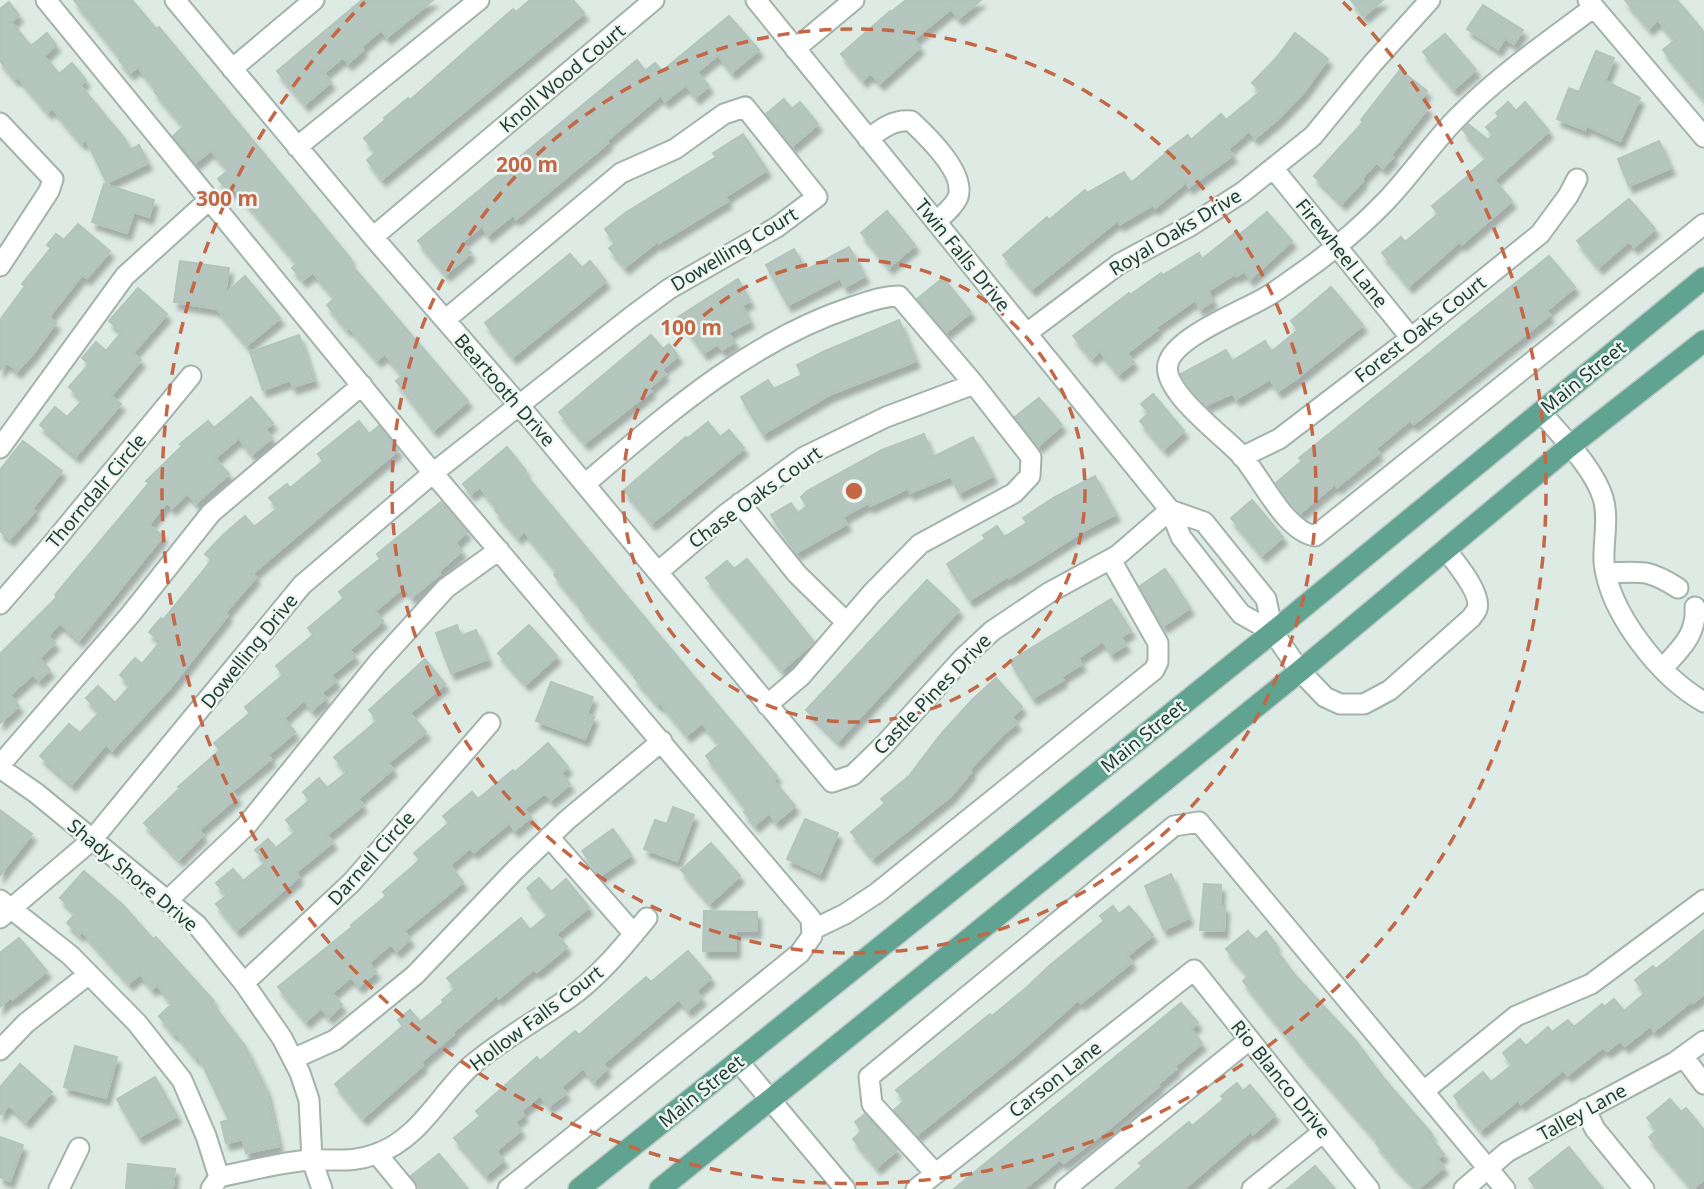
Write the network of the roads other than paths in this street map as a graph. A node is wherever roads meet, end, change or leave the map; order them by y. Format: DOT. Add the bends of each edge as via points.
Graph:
graph roads {
  1 [pos="46,0"];
  2 [pos="175,0"];
  3 [pos="314,0"];
  4 [pos="479,0"];
  5 [pos="654,0"];
  6 [pos="756,0"];
  7 [pos="854,0"];
  8 [pos="1430,0"];
  9 [pos="1591,3"];
  10 [pos="795,49"];
  11 [pos="232,69"];
  12 [pos="0,123"];
  13 [pos="1704,137"];
  14 [pos="868,139"];
  15 [pos="297,148"];
  16 [pos="1273,167"];
  17 [pos="1577,179"];
  18 [pos="210,199"];
  19 [pos="936,222"];
  20 [pos="1704,224"];
  21 [pos="373,237"];
  22 [pos="1337,247"];
  23 [pos="0,266"];
  24 [pos="1704,278"];
  25 [pos="445,320"];
  26 [pos="1027,333"];
  27 [pos="1411,338"];
  28 [pos="1704,341"];
  29 [pos="191,376"];
  30 [pos="974,384"];
  31 [pos="362,385"];
  32 [pos="519,405"];
  33 [pos="1541,412"];
  34 [pos="1570,446"];
  35 [pos="0,448"];
  36 [pos="1242,457"];
  37 [pos="433,473"];
  38 [pos="585,484"];
  39 [pos="740,503"];
  40 [pos="1170,510"];
  41 [pos="499,550"];
  42 [pos="1446,550"];
  43 [pos="1111,560"];
  44 [pos="658,572"];
  45 [pos="1606,573"];
  46 [pos="1678,588"];
  47 [pos="0,604"];
  48 [pos="1695,607"];
  49 [pos="846,622"];
  50 [pos="1273,632"];
  51 [pos="1663,668"];
  52 [pos="1300,671"];
  53 [pos="1704,702"];
  54 [pos="767,705"];
  55 [pos="490,723"];
  56 [pos="662,741"];
  57 [pos="0,766"];
  58 [pos="832,782"];
  59 [pos="549,837"];
  60 [pos="92,841"];
  61 [pos="1704,900"];
  62 [pos="167,901"];
  63 [pos="4,909"];
  64 [pos="647,918"];
  65 [pos="812,930"];
  66 [pos="634,934"];
  67 [pos="1194,970"];
  68 [pos="89,974"];
  69 [pos="244,984"];
  70 [pos="1250,1040"];
  71 [pos="1704,1041"];
  72 [pos="0,1050"];
  73 [pos="1683,1056"];
  74 [pos="293,1059"];
  75 [pos="738,1061"];
  76 [pos="1704,1083"];
  77 [pos="1424,1091"];
  78 [pos="771,1101"];
  79 [pos="1585,1109"];
  80 [pos="1323,1132"];
  81 [pos="79,1148"];
  82 [pos="377,1154"];
  83 [pos="313,1160"];
  84 [pos="1488,1168"];
  85 [pos="935,1173"];
  86 [pos="215,1183"];
  87 [pos="59,1189"];
  88 [pos="322,1189"];
  89 [pos="406,1189"];
  90 [pos="508,1189"];
  91 [pos="579,1189"];
  92 [pos="660,1189"];
  93 [pos="845,1189"];
  94 [pos="916,1189"];
  95 [pos="1065,1189"];
  96 [pos="1252,1189"];
  97 [pos="1369,1189"];
  98 [pos="1464,1189"];
  99 [pos="1505,1189"];
  100 [pos="1644,1189"];
  1 -- 18 [label="street"];
  2 -- 11 [label="street, Beartooth Drive"];
  3 -- 11 [label="street"];
  4 -- 15 [label="street"];
  5 -- 21 [label="street, Knoll Wood Court"];
  6 -- 10 [label="street, Twin Falls Drive"];
  7 -- 10 [label="street"];
  8 -- 16 [label="street, Royal Oaks Drive" via="1312,136"];
  9 -- 13 [label="street"];
  9 -- 22 [label="street" via="1460,115 1386,202"];
  10 -- 14 [label="street, Twin Falls Drive"];
  11 -- 15 [label="street, Beartooth Drive"];
  12 -- 23 [label="street" via="53,179"];
  14 -- 19 [label="street, Twin Falls Drive"];
  14 -- 19 [label="street" via="884,127 911,121 951,165 958,196"];
  15 -- 21 [label="street, Beartooth Drive"];
  16 -- 22 [label="street, Firewheel Lane"];
  16 -- 26 [label="street, Royal Oaks Drive" via="1190,226 1119,264"];
  17 -- 27 [label="street, Forest Oaks Court" via="1540,234"];
  18 -- 31 [label="street"];
  18 -- 35 [label="street" via="125,276"];
  19 -- 26 [label="street, Twin Falls Drive"];
  20 -- 36 [label="street" via="1315,536 1290,522"];
  21 -- 25 [label="street, Beartooth Drive"];
  22 -- 27 [label="street, Firewheel Lane"];
  22 -- 36 [label="street" via="1267,297 1191,338 1172,354 1169,378 1182,398"];
  24 -- 33 [label="main road, Main Street"];
  25 -- 32 [label="street, Beartooth Drive"];
  25 -- 32 [label="street, Dowelling Court" via="621,173 675,149 724,114 745,107 817,197 777,227 669,289"];
  26 -- 40 [label="street, Twin Falls Drive"];
  27 -- 36 [label="street, Forest Oaks Court" via="1279,439"];
  28 -- 34 [label="main road"];
  29 -- 47 [label="street, Thorndalr Circle"];
  30 -- 38 [label="street" via="899,296 887,296 830,314 765,346 673,409"];
  30 -- 39 [label="street, Chase Oaks Court" via="841,438 804,457"];
  30 -- 49 [label="street" via="1031,457 1030,476 1014,493 920,544"];
  31 -- 37 [label="street"];
  31 -- 57 [label="street" via="211,513"];
  32 -- 37 [label="street, Dowelling Drive"];
  32 -- 38 [label="street, Beartooth Drive"];
  33 -- 34 [label="street"];
  33 -- 50 [label="main road, Main Street"];
  34 -- 42 [label="main road"];
  34 -- 45 [label="street" via="1604,501"];
  37 -- 41 [label="street"];
  37 -- 60 [label="street, Dowelling Drive" via="302,585"];
  38 -- 44 [label="street, Beartooth Drive"];
  39 -- 44 [label="street, Chase Oaks Court"];
  39 -- 49 [label="street" via="797,574"];
  40 -- 43 [label="street, Castle Pines Drive"];
  40 -- 50 [label="street, Twin Falls Drive" via="1181,537 1241,614"];
  40 -- 50 [label="street" via="1204,522 1266,599"];
  41 -- 56 [label="street"];
  41 -- 62 [label="street" via="446,588 377,664 246,825"];
  42 -- 52 [label="main road"];
  42 -- 52 [label="street" via="1467,580 1477,608 1417,668 1364,704 1340,704 1325,697"];
  43 -- 58 [label="street, Castle Pines Drive" via="1050,592 992,631 861,768"];
  43 -- 65 [label="street" via="1158,643 1154,670 877,893"];
  44 -- 54 [label="street, Beartooth Drive"];
  45 -- 46 [label="street" via="1647,572"];
  45 -- 51 [label="street" via="1623,617"];
  48 -- 51 [label="street" via="1691,633"];
  49 -- 54 [label="street" via="802,676"];
  50 -- 52 [label="street"];
  50 -- 75 [label="main road, Main Street"];
  51 -- 53 [label="street"];
  52 -- 78 [label="main road"];
  54 -- 58 [label="street, Beartooth Drive"];
  55 -- 69 [label="street, Darnell Circle" via="343,891"];
  56 -- 59 [label="street"];
  56 -- 65 [label="street" via="811,919"];
  57 -- 60 [label="street, Shady Shore Drive"];
  59 -- 66 [label="street"];
  59 -- 74 [label="street" via="415,975 335,1040"];
  60 -- 62 [label="street, Shady Shore Drive"];
  60 -- 63 [label="street, Dowelling Drive"];
  61 -- 77 [label="street" via="1591,984 1516,1016"];
  62 -- 69 [label="street, Shady Shore Drive" via="197,925"];
  63 -- 68 [label="street" via="70,955"];
  64 -- 66 [label="street, Hollow Falls Court"];
  65 -- 90 [label="street" via="800,953"];
  66 -- 82 [label="street, Hollow Falls Court" via="571,997 482,1057 414,1130"];
  67 -- 70 [label="street, Rio Blanco Drive"];
  67 -- 85 [label="street, Carson Lane"];
  68 -- 72 [label="street" via="26,1023"];
  68 -- 86 [label="street" via="137,1023 182,1080 206,1136"];
  69 -- 74 [label="street, Shady Shore Drive"];
  70 -- 80 [label="street, Rio Blanco Drive"];
  70 -- 95 [label="street"];
  71 -- 73 [label="street, Talley Lane"];
  73 -- 76 [label="street"];
  73 -- 79 [label="street, Talley Lane"];
  74 -- 83 [label="street, Shady Shore Drive" via="309,1100"];
  75 -- 78 [label="street"];
  75 -- 91 [label="main road, Main Street"];
  77 -- 84 [label="street"];
  77 -- 85 [label="street" via="1199,822 1174,826 869,1077 872,1104"];
  78 -- 92 [label="main road"];
  78 -- 93 [label="street"];
  79 -- 84 [label="street, Talley Lane"];
  79 -- 100 [label="street" via="1595,1129"];
  80 -- 96 [label="street"];
  80 -- 97 [label="street, Rio Blanco Drive"];
  81 -- 87 [label="street"];
  82 -- 83 [label="street, Hollow Falls Court" via="345,1161"];
  82 -- 89 [label="street"];
  83 -- 86 [label="street, Hollow Falls Court"];
  83 -- 88 [label="street, Shady Shore Drive"];
  84 -- 98 [label="street, Talley Lane"];
  84 -- 99 [label="street"];
  85 -- 94 [label="street, Carson Lane"];
}
